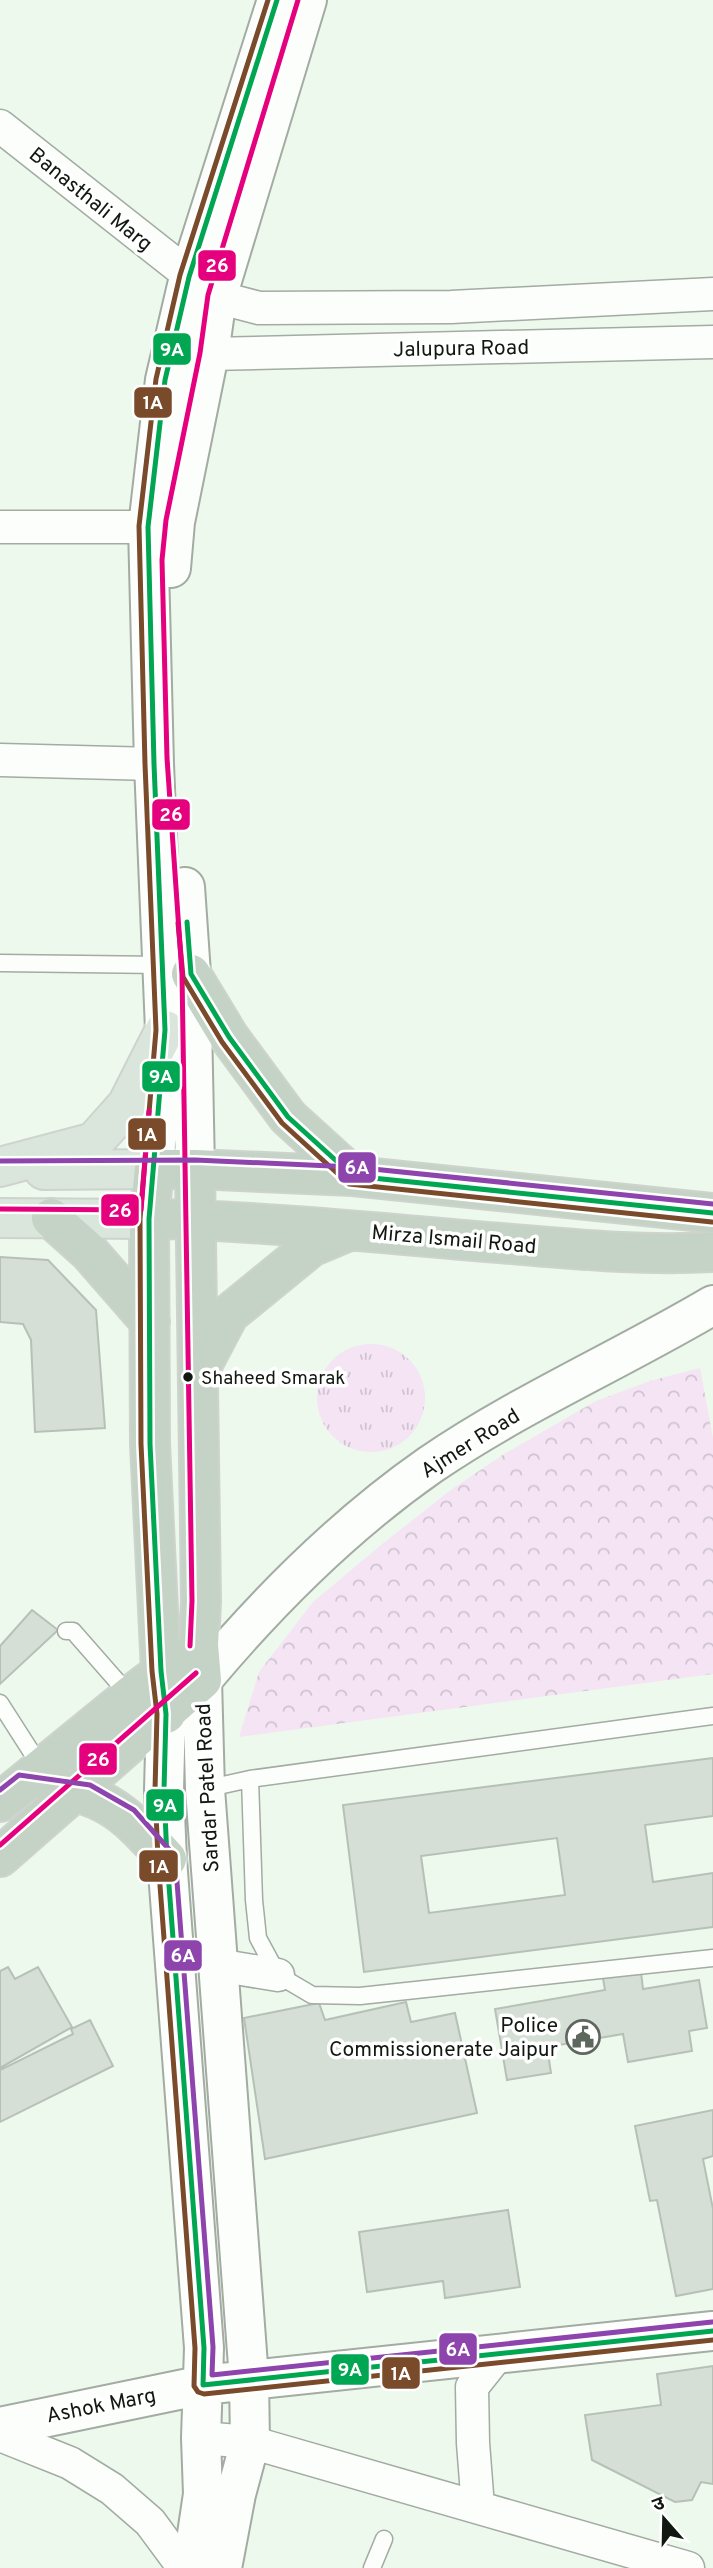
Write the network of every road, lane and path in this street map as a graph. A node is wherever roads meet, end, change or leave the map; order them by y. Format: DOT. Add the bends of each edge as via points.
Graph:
graph roads {
  1 [pos="277,0"];
  2 [pos="307,0"];
  3 [pos="0,127"];
  4 [pos="203,287"];
  5 [pos="713,294"];
  6 [pos="713,342"];
  7 [pos="191,351"];
  8 [pos="0,527"];
  9 [pos="148,527"];
  10 [pos="0,760"];
  11 [pos="154,764"];
  12 [pos="0,963"];
  13 [pos="177,969"];
  14 [pos="165,1030"];
  15 [pos="0,1168"];
  16 [pos="154,1169"];
  17 [pos="195,1169"];
  18 [pos="354,1176"];
  19 [pos="713,1213"];
  20 [pos="0,1218"];
  21 [pos="51,1218"];
  22 [pos="149,1219"];
  23 [pos="195,1220"];
  24 [pos="349,1231"];
  25 [pos="713,1252"];
  26 [pos="713,1304"];
  27 [pos="150,1322"];
  28 [pos="197,1374"];
  29 [pos="66,1630"];
  30 [pos="200,1663"];
  31 [pos="161,1671"];
  32 [pos="130,1696"];
  33 [pos="0,1703"];
  34 [pos="166,1714"];
  35 [pos="713,1716"];
  36 [pos="250,1779"];
  37 [pos="20,1784"];
  38 [pos="205,1789"];
  39 [pos="74,1790"];
  40 [pos="0,1857"];
  41 [pos="167,1859"];
  42 [pos="713,1958"];
  43 [pos="218,1965"];
  44 [pos="278,1976"];
  45 [pos="713,2331"];
  46 [pos="500,2352"];
  47 [pos="248,2367"];
  48 [pos="203,2385"];
  49 [pos="0,2427"];
  50 [pos="0,2435"];
  51 [pos="201,2438"];
  52 [pos="250,2442"];
  53 [pos="219,2494"];
  54 [pos="478,2507"];
  55 [pos="384,2539"];
  56 [pos="184,2568"];
  57 [pos="192,2568"];
  58 [pos="222,2568"];
  59 [pos="372,2568"];
  60 [pos="688,2568"];
  1 -- 4 [label="street"];
  2 -- 4 [label="street"];
  3 -- 4 [label="street, Banasthali Marg"];
  4 -- 5 [label="street, Jalupura Road" via="259,308 410,307"];
  4 -- 7 [label="street"];
  6 -- 7 [label="street, Jalupura Road"];
  7 -- 9 [label="street" via="165,380"];
  7 -- 13 [label="street" via="171,561"];
  8 -- 9 [label="street"];
  9 -- 11 [label="street"];
  10 -- 11 [label="street"];
  11 -- 13 [label="street"];
  12 -- 13 [label="lane"];
  13 -- 14 [label="street"];
  13 -- 17 [label="street"];
  13 -- 18 [label="highway" via="288,1117"];
  14 -- 15 [label="main road" via="127,1105 94,1142"];
  14 -- 16 [label="street"];
  15 -- 16 [label="main road"];
  16 -- 17 [label="highway"];
  16 -- 22 [label="highway"];
  17 -- 18 [label="highway"];
  17 -- 23 [label="highway, Sardar Patel Road"];
  18 -- 19 [label="highway"];
  20 -- 21 [label="main road"];
  21 -- 22 [label="main road"];
  21 -- 27 [label="highway" via="89,1252"];
  22 -- 23 [label="highway, Mirza Ismail Road"];
  22 -- 27 [label="highway"];
  23 -- 24 [label="highway, Mirza Ismail Road"];
  23 -- 28 [label="highway, Sardar Patel Road"];
  24 -- 25 [label="highway, Mirza Ismail Road" via="630,1253"];
  24 -- 28 [label="highway" via="311,1247 229,1314"];
  26 -- 30 [label="street, Ajmer Road" via="431,1465 350,1527 254,1619"];
  27 -- 31 [label="highway" via="150,1444"];
  28 -- 30 [label="highway, Sardar Patel Road"];
  29 -- 32 [label="lane" via="73,1631"];
  30 -- 31 [label="highway"];
  30 -- 34 [label="highway"];
  30 -- 38 [label="street, Sardar Patel Road"];
  31 -- 32 [label="highway"];
  31 -- 34 [label="highway"];
  32 -- 37 [label="highway"];
  33 -- 37 [label="lane"];
  34 -- 39 [label="highway"];
  34 -- 41 [label="street, Sardar Patel Road"];
  35 -- 36 [label="lane"];
  36 -- 38 [label="lane"];
  36 -- 44 [label="lane" via="258,1938"];
  37 -- 39 [label="highway"];
  38 -- 43 [label="street, Sardar Patel Road"];
  39 -- 40 [label="highway"];
  39 -- 41 [label="highway" via="128,1817"];
  41 -- 48 [label="street, Sardar Patel Road" via="204,2348"];
  42 -- 44 [label="lane" via="360,1996 312,1995"];
  43 -- 44 [label="street"];
  43 -- 47 [label="street, Sardar Patel Road"];
  45 -- 46 [label="street, Ashok Marg"];
  46 -- 47 [label="street, Ashok Marg"];
  46 -- 54 [label="street" via="472,2387"];
  47 -- 48 [label="street, Ashok Marg"];
  47 -- 52 [label="street"];
  48 -- 49 [label="street, Ashok Marg"];
  48 -- 51 [label="street"];
  50 -- 56 [label="street" via="70,2463 112,2489 150,2522"];
  51 -- 52 [label="street"];
  51 -- 53 [label="street"];
  52 -- 53 [label="street"];
  52 -- 54 [label="street"];
  53 -- 57 [label="street"];
  53 -- 58 [label="street"];
  54 -- 60 [label="street"];
  55 -- 59 [label="lane"];
}
